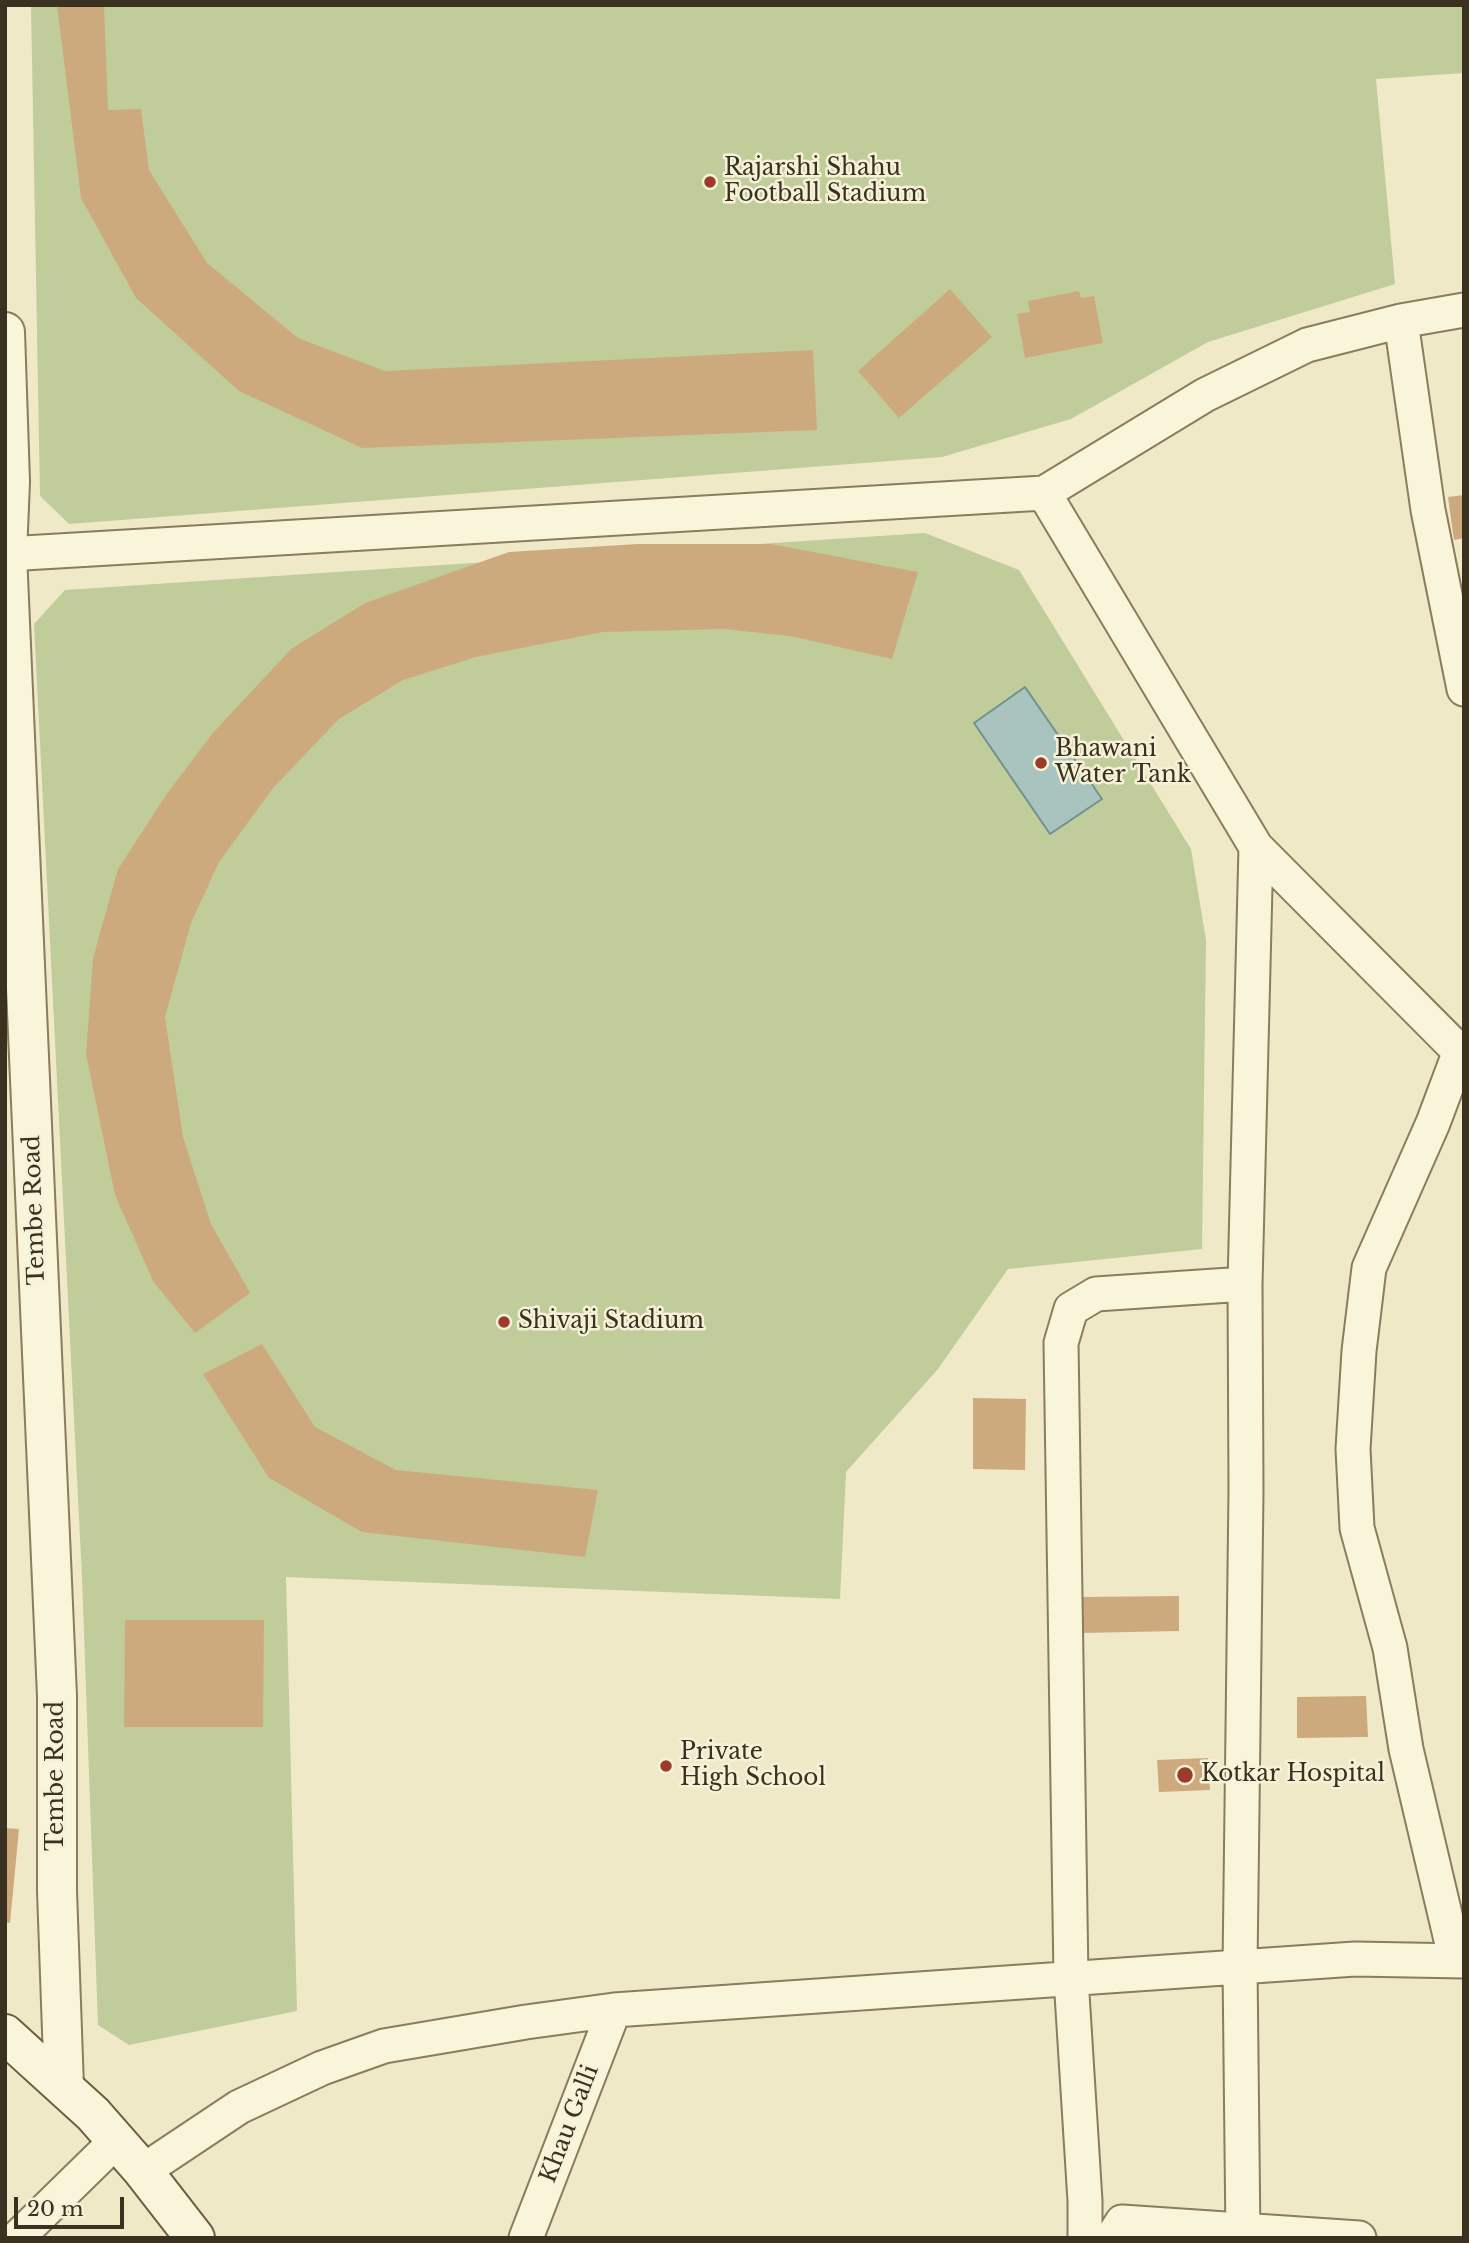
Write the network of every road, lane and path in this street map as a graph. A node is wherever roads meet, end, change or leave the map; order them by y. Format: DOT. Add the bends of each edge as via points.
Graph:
graph roads {
  1 [pos="1464,310"];
  2 [pos="1401,321"];
  3 [pos="5,332"];
  4 [pos="1044,494"];
  5 [pos="6,554"];
  6 [pos="1464,689"];
  7 [pos="1256,846"];
  8 [pos="1462,1053"];
  9 [pos="1245,1284"];
  10 [pos="1460,1961"];
  11 [pos="1240,1966"];
  12 [pos="1071,1978"];
  13 [pos="614,2010"];
  14 [pos="5,2034"];
  15 [pos="64,2087"];
  16 [pos="115,2141"];
  17 [pos="143,2171"];
  18 [pos="1243,2235"];
  19 [pos="17,2238"];
  20 [pos="195,2238"];
  21 [pos="527,2238"];
  22 [pos="1085,2238"];
  23 [pos="1112,2238"];
  24 [pos="1359,2238"];
  1 -- 2 [label="street"];
  2 -- 4 [label="street" via="1307,345 1205,395"];
  2 -- 6 [label="street" via="1427,510"];
  3 -- 5 [label="street, Tembe Road" via="10,482"];
  4 -- 5 [label="street"];
  4 -- 7 [label="street"];
  5 -- 15 [label="street, Tembe Road" via="57,1696"];
  7 -- 8 [label="street"];
  7 -- 9 [label="street"];
  8 -- 10 [label="street" via="1369,1268 1353,1449 1357,1528 1390,1648 1406,1749"];
  9 -- 11 [label="street"];
  9 -- 12 [label="street" via="1096,1294 1071,1309 1060,1343"];
  10 -- 11 [label="street" via="1355,1959"];
  11 -- 12 [label="street"];
  11 -- 18 [label="street"];
  12 -- 13 [label="street"];
  12 -- 22 [label="street"];
  13 -- 17 [label="street" via="384,2046 322,2068 239,2107"];
  13 -- 21 [label="street, Khau Galli"];
  14 -- 15 [label="street"];
  15 -- 16 [label="street"];
  16 -- 17 [label="street"];
  16 -- 19 [label="street"];
  17 -- 20 [label="street"];
  18 -- 23 [label="street" via="1240,2228 1122,2222"];
  18 -- 24 [label="street"];
}
